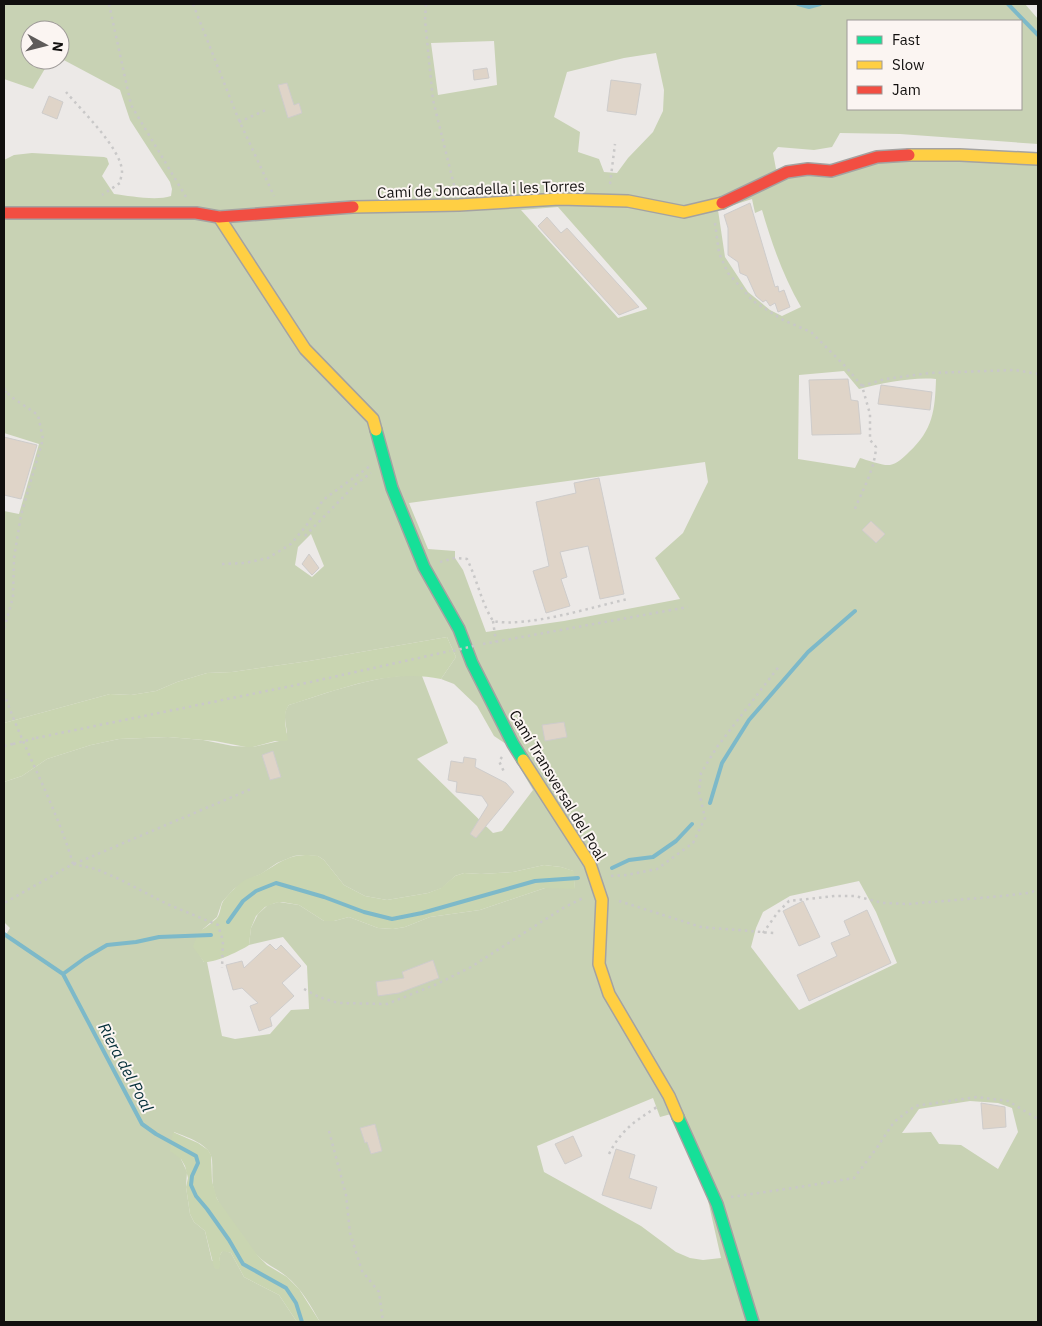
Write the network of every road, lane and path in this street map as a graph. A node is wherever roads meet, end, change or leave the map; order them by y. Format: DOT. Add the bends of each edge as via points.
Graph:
graph roads {
  1 [pos="109,4"];
  2 [pos="193,4"];
  3 [pos="426,4"];
  4 [pos="66,92"];
  5 [pos="268,109"];
  6 [pos="240,122"];
  7 [pos="615,144"];
  8 [pos="1038,159"];
  9 [pos="611,173"];
  10 [pos="111,189"];
  11 [pos="459,205"];
  12 [pos="711,206"];
  13 [pos="283,212"];
  14 [pos="4,213"];
  15 [pos="196,213"];
  16 [pos="219,218"];
  17 [pos="1038,374"];
  18 [pos="862,386"];
  19 [pos="5,389"];
  20 [pos="4,399"];
  21 [pos="370,466"];
  22 [pos="372,472"];
  23 [pos="854,511"];
  24 [pos="305,536"];
  25 [pos="455,558"];
  26 [pos="222,564"];
  27 [pos="628,599"];
  28 [pos="688,607"];
  29 [pos="493,621"];
  30 [pos="4,629"];
  31 [pos="496,642"];
  32 [pos="780,664"];
  33 [pos="4,693"];
  34 [pos="4,746"];
  35 [pos="251,789"];
  36 [pos="73,864"];
  37 [pos="594,877"];
  38 [pos="1038,890"];
  39 [pos="601,896"];
  40 [pos="581,899"];
  41 [pos="4,906"];
  42 [pos="763,933"];
  43 [pos="774,933"];
  44 [pos="222,968"];
  45 [pos="304,989"];
  46 [pos="657,1107"];
  47 [pos="1038,1119"];
  48 [pos="329,1130"];
  49 [pos="609,1154"];
  50 [pos="714,1199"];
  51 [pos="383,1322"];
  52 [pos="753,1322"];
  1 -- 15 [label="path" via="131,106"];
  2 -- 6 [label="path"];
  3 -- 11 [label="path" via="433,100"];
  4 -- 10 [label="path" via="116,155 122,172 120,183"];
  5 -- 6 [label="path"];
  6 -- 13 [label="path"];
  7 -- 9 [label="path"];
  8 -- 12 [label="street, Camí de Joncadella i les Torres" via="960,155 877,157 831,171 808,169 787,172"];
  11 -- 12 [label="street, Camí de Joncadella i les Torres" via="560,198 628,201 684,212"];
  11 -- 13 [label="street, Camí de Joncadella i les Torres"];
  12 -- 18 [label="path" via="719,253 728,273 753,301 783,320 812,332"];
  13 -- 16 [label="street, Camí de Joncadella i les Torres"];
  14 -- 15 [label="street, Camí de Joncadella i les Torres"];
  15 -- 16 [label="street, Camí de Joncadella i les Torres"];
  16 -- 37 [label="street, Camí Transversal del Poal" via="305,349 373,419 392,488 424,566 459,629 472,663 513,744 590,864"];
  17 -- 18 [label="path" via="1015,370 930,373 885,379"];
  18 -- 23 [label="path" via="870,414 870,440 876,447 876,457"];
  19 -- 20 [label="path"];
  19 -- 30 [label="path" via="38,415 43,438 22,515 14,558 13,597"];
  21 -- 26 [label="path" via="323,500 291,544 268,558"];
  22 -- 24 [label="path"];
  25 -- 29 [label="path" via="467,559 486,611"];
  27 -- 29 [label="path" via="530,621 505,624"];
  28 -- 31 [label="path"];
  29 -- 31 [label="path"];
  31 -- 34 [label="path, bridge"];
  32 -- 37 [label="path" via="701,773 700,792 705,818 693,843 657,869"];
  33 -- 36 [label="path" via="65,836"];
  35 -- 36 [label="path"];
  36 -- 41 [label="path"];
  36 -- 44 [label="path" via="96,869 167,904 218,924 223,941"];
  37 -- 39 [label="street, Camí Transversal del Poal"];
  38 -- 42 [label="path" via="908,904 883,903 855,896 789,902"];
  39 -- 42 [label="path" via="701,927"];
  39 -- 50 [label="street, Camí Transversal del Poal" via="599,964 609,994 669,1096"];
  40 -- 45 [label="path" via="471,967 387,1004 338,1003"];
  42 -- 43 [label="path"];
  46 -- 49 [label="path" via="623,1132"];
  47 -- 50 [label="path" via="1008,1101 977,1097 915,1106 894,1122 854,1178"];
  48 -- 51 [label="path" via="346,1195 350,1233 362,1271 379,1292"];
  50 -- 52 [label="street, Camí Transversal del Poal"];
}
